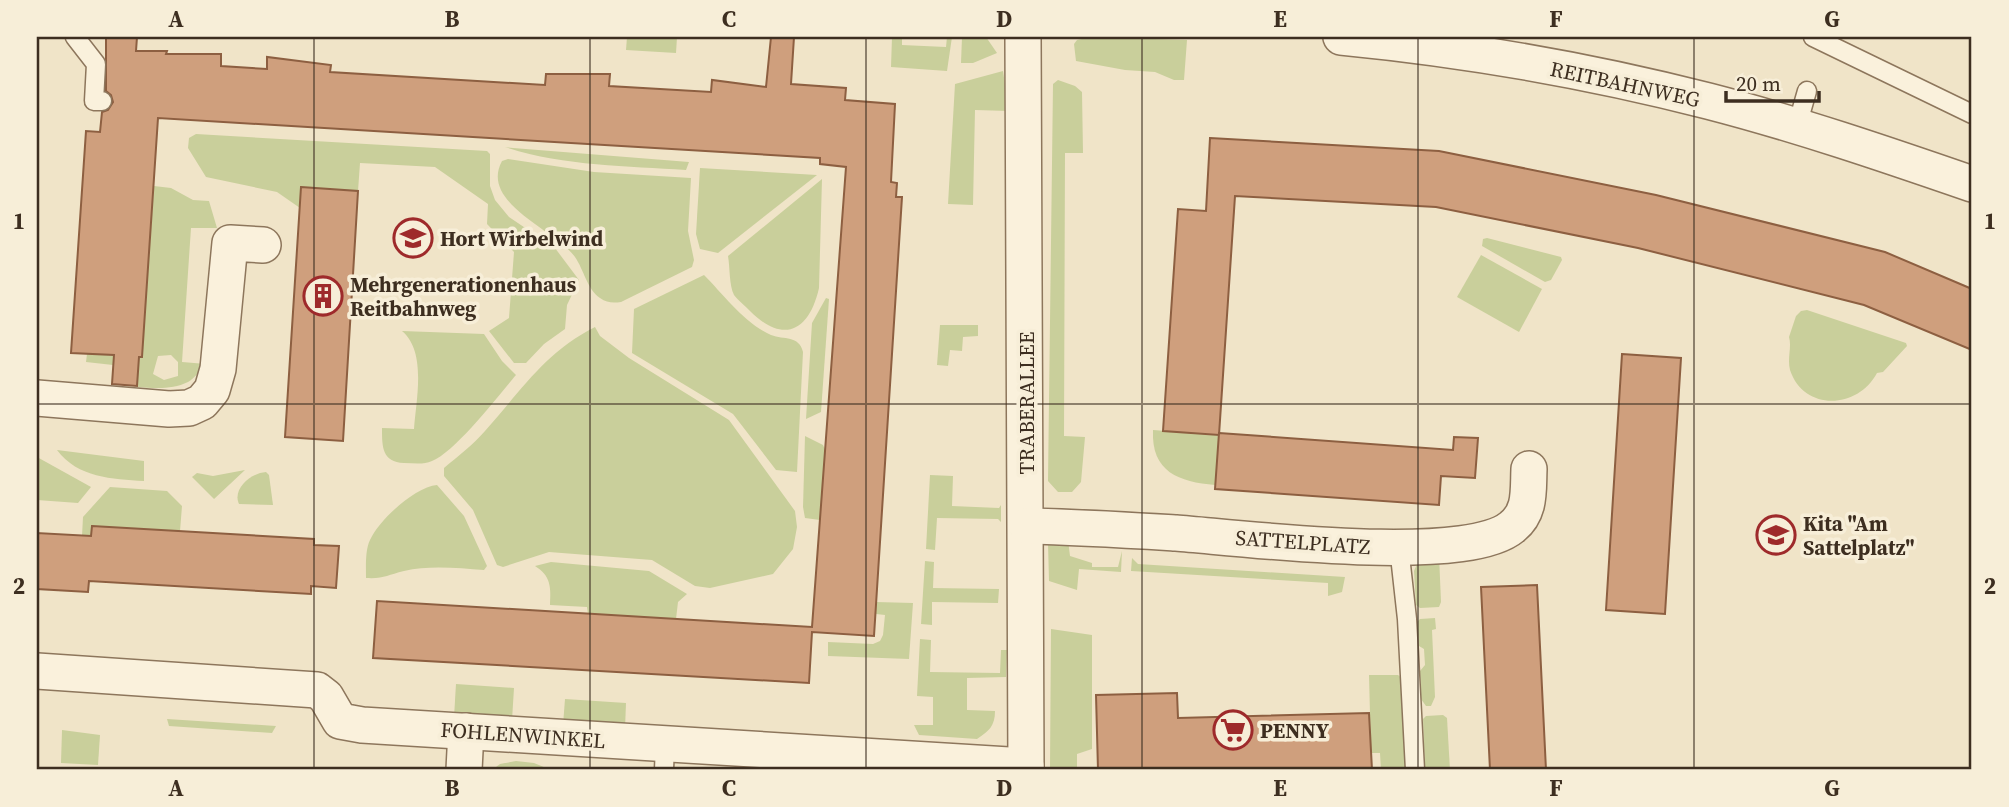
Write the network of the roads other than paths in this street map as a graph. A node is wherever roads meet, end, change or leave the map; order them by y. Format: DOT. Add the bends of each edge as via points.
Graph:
graph roads {
  1 [pos="75,37"];
  2 [pos="1023,37"];
  3 [pos="1340,37"];
  4 [pos="1813,37"];
  5 [pos="1435,41"];
  6 [pos="100,83"];
  7 [pos="1807,91"];
  8 [pos="1972,114"];
  9 [pos="1797,126"];
  10 [pos="1972,184"];
  11 [pos="263,245"];
  12 [pos="37,398"];
  13 [pos="1529,469"];
  14 [pos="1027,526"];
  15 [pos="1399,547"];
  16 [pos="37,671"];
  17 [pos="466,732"];
  18 [pos="665,757"];
  19 [pos="1026,768"];
  20 [pos="464,770"];
  21 [pos="1415,770"];
  1 -- 6 [label="lane" via="96,64"];
  2 -- 14 [label="street, TRABERALLEE"];
  3 -- 5 [label="street, REITBAHNWEG"];
  4 -- 8 [label="lane"];
  5 -- 9 [label="street, REITBAHNWEG" via="1707,101"];
  7 -- 9 [label="lane"];
  9 -- 10 [label="street, REITBAHNWEG"];
  11 -- 12 [label="street" via="230,243 218,369 212,390 202,402 169,409"];
  13 -- 15 [label="street, SATTELPLATZ" via="1524,514 1502,534 1480,541"];
  14 -- 15 [label="street, SATTELPLATZ"];
  14 -- 19 [label="street, TRABERALLEE"];
  15 -- 21 [label="lane"];
  16 -- 17 [label="street, FOHLENWINKEL" via="317,690 340,721"];
  17 -- 18 [label="street, FOHLENWINKEL"];
  17 -- 20 [label="street"];
  18 -- 19 [label="street, FOHLENWINKEL"];
}
